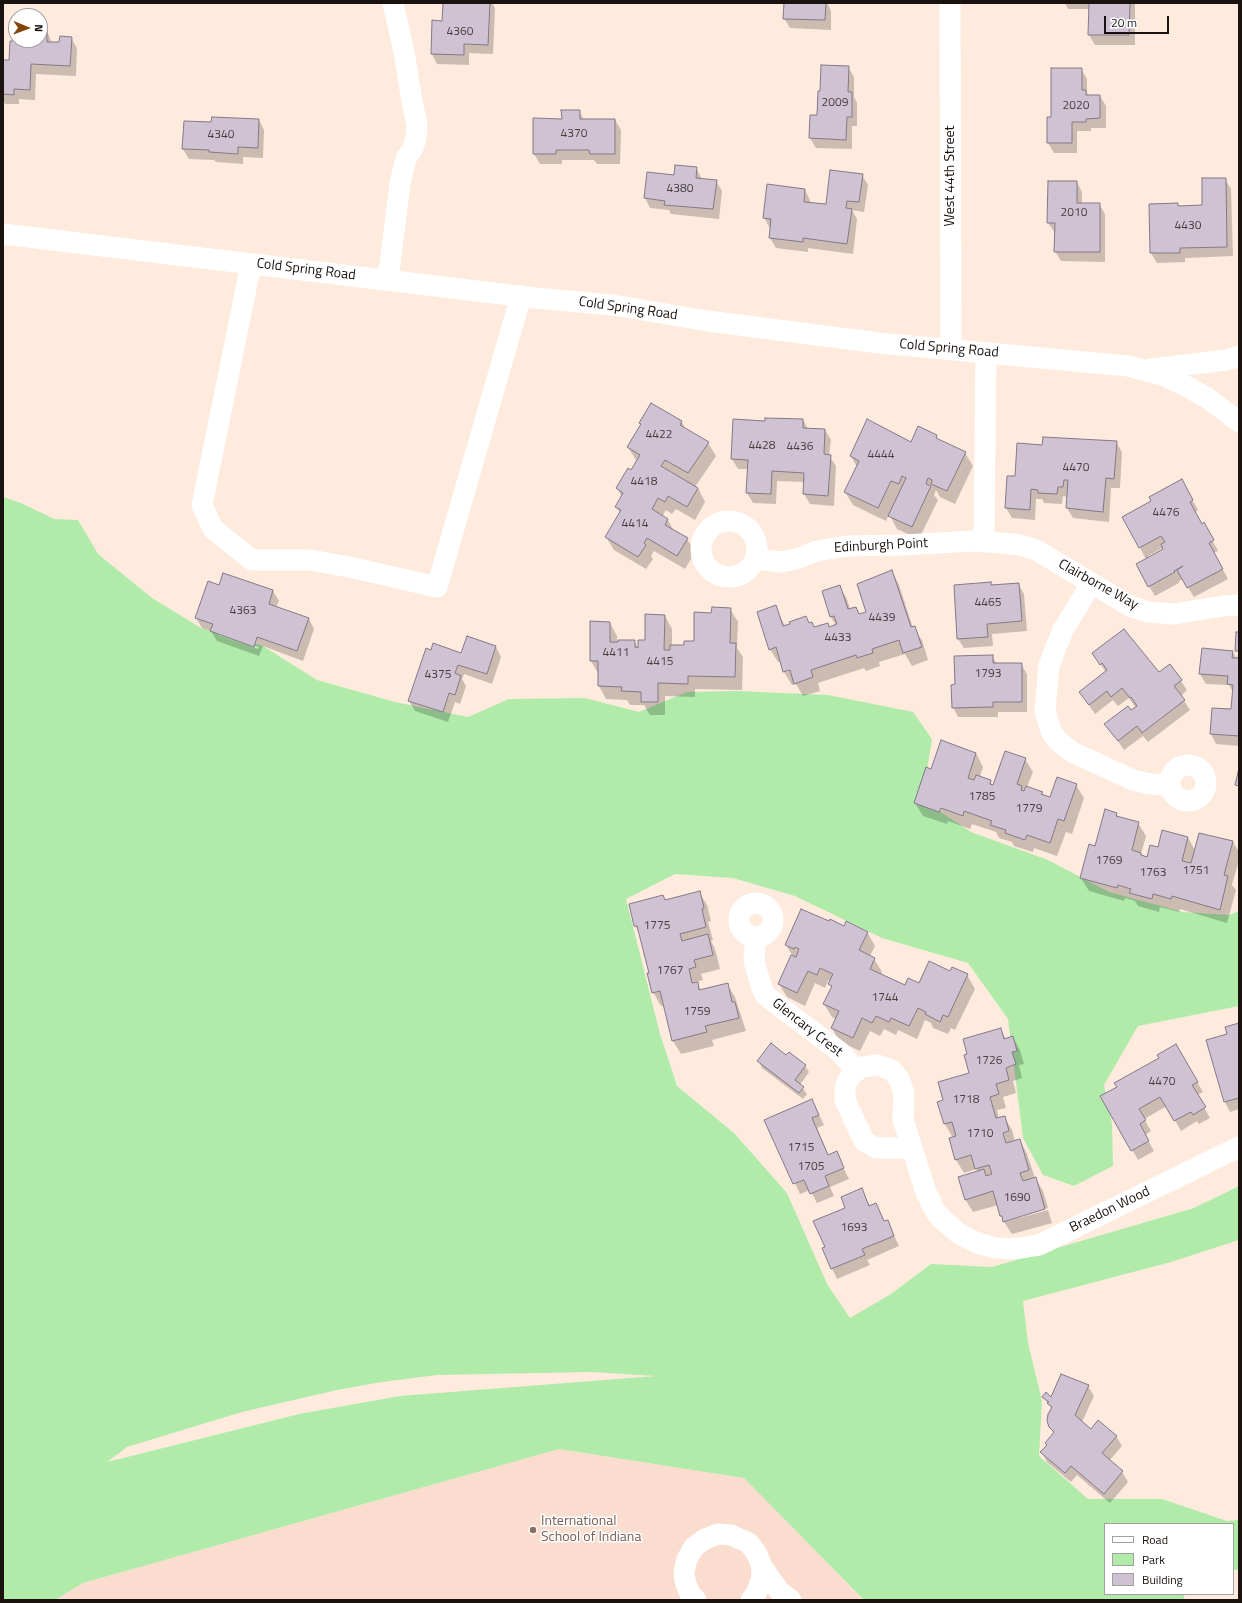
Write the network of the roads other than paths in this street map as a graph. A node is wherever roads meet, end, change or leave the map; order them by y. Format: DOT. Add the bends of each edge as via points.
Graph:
graph roads {
  1 [pos="393,3"];
  2 [pos="950,3"];
  3 [pos="3,234"];
  4 [pos="251,264"];
  5 [pos="388,280"];
  6 [pos="521,296"];
  7 [pos="951,349"];
  8 [pos="986,353"];
  9 [pos="1239,356"];
  10 [pos="1143,369"];
  11 [pos="1239,422"];
  12 [pos="984,541"];
  13 [pos="756,559"];
  14 [pos="1091,584"];
  15 [pos="1239,605"];
  16 [pos="1170,786"];
  17 [pos="756,937"];
  18 [pos="857,1071"];
  19 [pos="1239,1147"];
  20 [pos="912,1148"];
  21 [pos="762,1566"];
  22 [pos="786,1596"];
  23 [pos="754,1597"];
  24 [pos="696,1600"];
  1 -- 5 [label="street" via="417,125 416,139 406,158 400,183"];
  2 -- 7 [label="street, West 44th Street"];
  3 -- 4 [label="street, Cold Spring Road"];
  4 -- 5 [label="street, Cold Spring Road"];
  4 -- 6 [label="street" via="202,505 213,529 252,560 311,560 437,587"];
  5 -- 6 [label="street, Cold Spring Road"];
  6 -- 7 [label="street, Cold Spring Road" via="613,305 708,321 879,343"];
  7 -- 8 [label="street, Cold Spring Road"];
  8 -- 10 [label="street, Cold Spring Road"];
  8 -- 12 [label="street"];
  9 -- 10 [label="street" via="1227,360"];
  10 -- 11 [label="street, Cold Spring Road" via="1186,386 1209,399"];
  12 -- 13 [label="street, Edinburgh Point" via="847,546 817,551 786,561"];
  12 -- 14 [label="street, Clairborne Way" via="1020,545 1036,550"];
  14 -- 15 [label="street, Clairborne Way" via="1130,606 1154,613 1174,614"];
  14 -- 16 [label="street" via="1064,630 1049,665 1045,711 1050,727 1058,741 1072,752 1133,780"];
  17 -- 18 [label="street, Glencary Crest" via="755,965 766,996 840,1052"];
  18 -- 20 [label="street" via="866,1066 877,1065 892,1070 900,1079 904,1093 904,1120"];
  18 -- 20 [label="street" via="847,1082 845,1100 864,1141 876,1148"];
  19 -- 20 [label="street, Braedon Wood" via="1039,1245 1018,1249 977,1243 958,1233 942,1219 926,1192"];
  21 -- 22 [label="street"];
  21 -- 23 [label="street" via="761,1581"];
  21 -- 24 [label="street" via="749,1543 731,1535 718,1534 705,1539 694,1547 687,1559 684,1572 690,1594"];
  22 -- 23 [label="street"];
}
